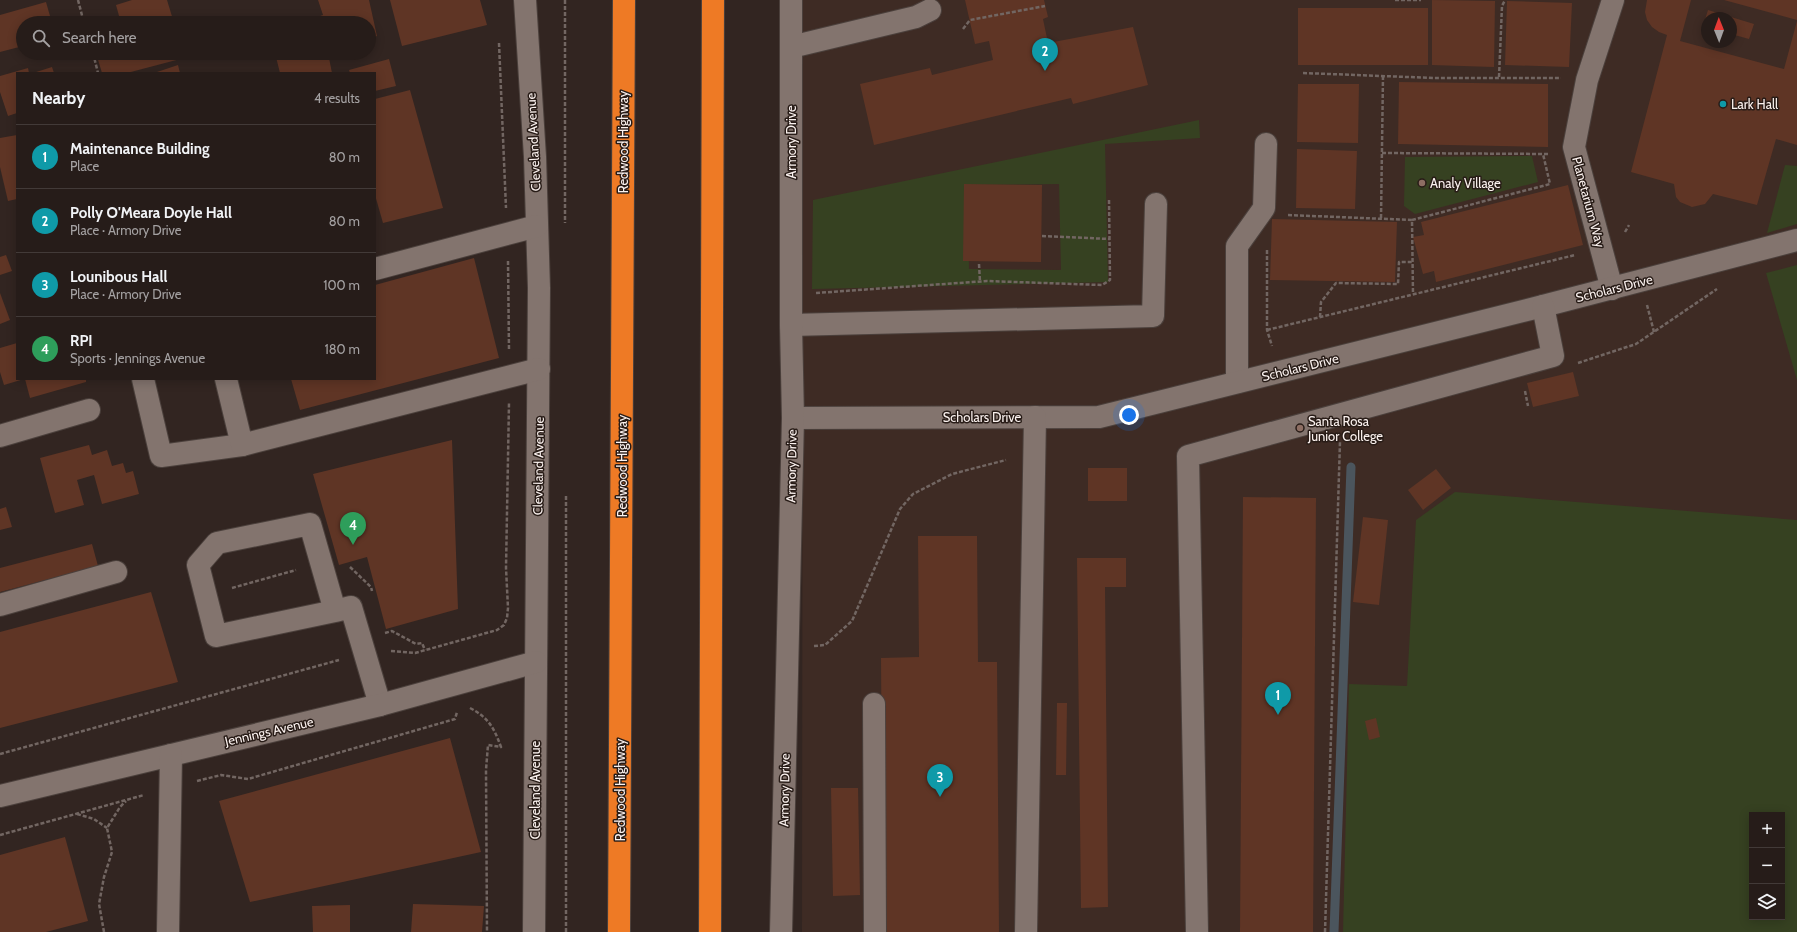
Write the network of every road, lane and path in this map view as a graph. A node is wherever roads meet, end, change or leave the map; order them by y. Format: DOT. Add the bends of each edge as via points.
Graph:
graph roads {
  1 [pos="78,0"];
  2 [pos="525,0"];
  3 [pos="624,0"];
  4 [pos="713,0"];
  5 [pos="791,0"];
  6 [pos="1397,0"];
  7 [pos="1421,0"];
  8 [pos="1505,0"];
  9 [pos="1613,0"];
  10 [pos="1045,6"];
  11 [pos="930,10"];
  12 [pos="82,16"];
  13 [pos="963,29"];
  14 [pos="499,38"];
  15 [pos="791,47"];
  16 [pos="95,60"];
  17 [pos="98,72"];
  18 [pos="1303,73"];
  19 [pos="1383,76"];
  20 [pos="1500,77"];
  21 [pos="1587,80"];
  22 [pos="1266,144"];
  23 [pos="1382,153"];
  24 [pos="1544,154"];
  25 [pos="1577,155"];
  26 [pos="1109,199"];
  27 [pos="1156,204"];
  28 [pos="1282,215"];
  29 [pos="1381,218"];
  30 [pos="1412,220"];
  31 [pos="1629,225"];
  32 [pos="537,226"];
  33 [pos="1625,233"];
  34 [pos="507,234"];
  35 [pos="1042,236"];
  36 [pos="1110,239"];
  37 [pos="1797,240"];
  38 [pos="1267,242"];
  39 [pos="1602,249"];
  40 [pos="1412,262"];
  41 [pos="980,264"];
  42 [pos="376,269"];
  43 [pos="980,282"];
  44 [pos="1722,285"];
  45 [pos="1612,289"];
  46 [pos="814,293"];
  47 [pos="1413,294"];
  48 [pos="1645,301"];
  49 [pos="1543,306"];
  50 [pos="1320,316"];
  51 [pos="791,325"];
  52 [pos="1654,332"];
  53 [pos="1575,364"];
  54 [pos="539,369"];
  55 [pos="509,377"];
  56 [pos="143,380"];
  57 [pos="226,380"];
  58 [pos="1237,382"];
  59 [pos="89,410"];
  60 [pos="1341,413"];
  61 [pos="1035,417"];
  62 [pos="793,418"];
  63 [pos="0,436"];
  64 [pos="242,445"];
  65 [pos="1006,460"];
  66 [pos="301,569"];
  67 [pos="116,572"];
  68 [pos="206,595"];
  69 [pos="0,605"];
  70 [pos="335,610"];
  71 [pos="811,647"];
  72 [pos="366,654"];
  73 [pos="536,662"];
  74 [pos="874,704"];
  75 [pos="380,705"];
  76 [pos="459,707"];
  77 [pos="464,708"];
  78 [pos="0,754"];
  79 [pos="171,755"];
  80 [pos="170,789"];
  81 [pos="0,796"];
  82 [pos="127,800"];
  83 [pos="77,814"];
  84 [pos="107,828"];
  85 [pos="0,835"];
  86 [pos="104,932"];
  87 [pos="168,932"];
  88 [pos="487,932"];
  89 [pos="534,932"];
  90 [pos="619,932"];
  91 [pos="710,932"];
  92 [pos="781,932"];
  93 [pos="875,932"];
  94 [pos="1026,932"];
  95 [pos="1197,932"];
  96 [pos="1325,932"];
  1 -- 12 [label="path"];
  2 -- 32 [label="street, Cleveland Avenue"];
  3 -- 90 [label="highway, Redwood Highway"];
  4 -- 91 [label="highway"];
  5 -- 15 [label="street, Armory Drive"];
  6 -- 7 [label="path"];
  8 -- 20 [label="path" via="1502,6"];
  9 -- 21 [label="street, Planetarium Way"];
  10 -- 13 [label="path" via="970,20"];
  11 -- 15 [label="street" via="916,17"];
  14 -- 34 [label="path"];
  15 -- 51 [label="street, Armory Drive"];
  16 -- 17 [label="path"];
  18 -- 19 [label="path"];
  19 -- 20 [label="path"];
  19 -- 23 [label="path"];
  20 -- 21 [label="path"];
  21 -- 25 [label="street, Planetarium Way" via="1574,146"];
  22 -- 58 [label="street" via="1264,208 1237,246"];
  23 -- 24 [label="path"];
  23 -- 29 [label="path"];
  24 -- 25 [label="path"];
  24 -- 30 [label="path" via="1550,184"];
  25 -- 39 [label="street, Planetarium Way"];
  26 -- 36 [label="path"];
  27 -- 51 [label="street" via="1153,316"];
  28 -- 29 [label="path"];
  29 -- 30 [label="path"];
  30 -- 40 [label="path"];
  31 -- 33 [label="path"];
  32 -- 34 [label="street"];
  32 -- 54 [label="street, Cleveland Avenue"];
  34 -- 42 [label="street"];
  34 -- 55 [label="path"];
  35 -- 36 [label="path"];
  36 -- 43 [label="path" via="1110,280 1102,285"];
  37 -- 45 [label="street, Scholars Drive"];
  38 -- 50 [label="path" via="1267,330"];
  39 -- 45 [label="street, Planetarium Way"];
  39 -- 47 [label="path"];
  40 -- 47 [label="path"];
  40 -- 50 [label="path" via="1399,262 1398,284 1336,283 1321,302"];
  41 -- 43 [label="path"];
  43 -- 46 [label="path"];
  44 -- 52 [label="path"];
  45 -- 49 [label="street, Scholars Drive"];
  47 -- 50 [label="path"];
  48 -- 52 [label="path"];
  49 -- 58 [label="street, Scholars Drive"];
  49 -- 60 [label="street" via="1553,356"];
  51 -- 62 [label="street, Armory Drive"];
  52 -- 53 [label="path" via="1636,344"];
  54 -- 55 [label="street"];
  54 -- 73 [label="street, Cleveland Avenue"];
  55 -- 64 [label="street"];
  55 -- 72 [label="path" via="506,568 508,608 504,626 415,653 382,651"];
  56 -- 64 [label="street" via="161,456"];
  57 -- 64 [label="street"];
  58 -- 61 [label="street, Scholars Drive" via="1099,417"];
  59 -- 63 [label="street"];
  60 -- 95 [label="street" via="1188,456"];
  60 -- 96 [label="path"];
  61 -- 62 [label="street, Scholars Drive"];
  61 -- 94 [label="street"];
  62 -- 92 [label="street, Armory Drive"];
  65 -- 71 [label="path" via="952,474 913,494 900,509 852,621 825,645"];
  66 -- 68 [label="path"];
  67 -- 69 [label="street"];
  68 -- 70 [label="street" via="216,636"];
  68 -- 70 [label="street" via="198,566 217,543 310,524"];
  70 -- 72 [label="street" via="351,607"];
  72 -- 75 [label="street"];
  72 -- 78 [label="path" via="336,660"];
  73 -- 75 [label="street, Jennings Avenue"];
  73 -- 89 [label="street, Cleveland Avenue"];
  74 -- 93 [label="street"];
  75 -- 79 [label="street, Jennings Avenue"];
  76 -- 80 [label="path" via="455,719 286,768 248,778 221,775"];
  77 -- 88 [label="path" via="470,708 483,715 494,729 501,747 488,745 486,770"];
  79 -- 80 [label="street"];
  79 -- 81 [label="street, Jennings Avenue"];
  80 -- 82 [label="path"];
  80 -- 87 [label="street"];
  82 -- 83 [label="path"];
  82 -- 84 [label="path"];
  83 -- 84 [label="path" via="94,819"];
  83 -- 85 [label="path"];
  84 -- 86 [label="path" via="112,852 99,904"];
}
